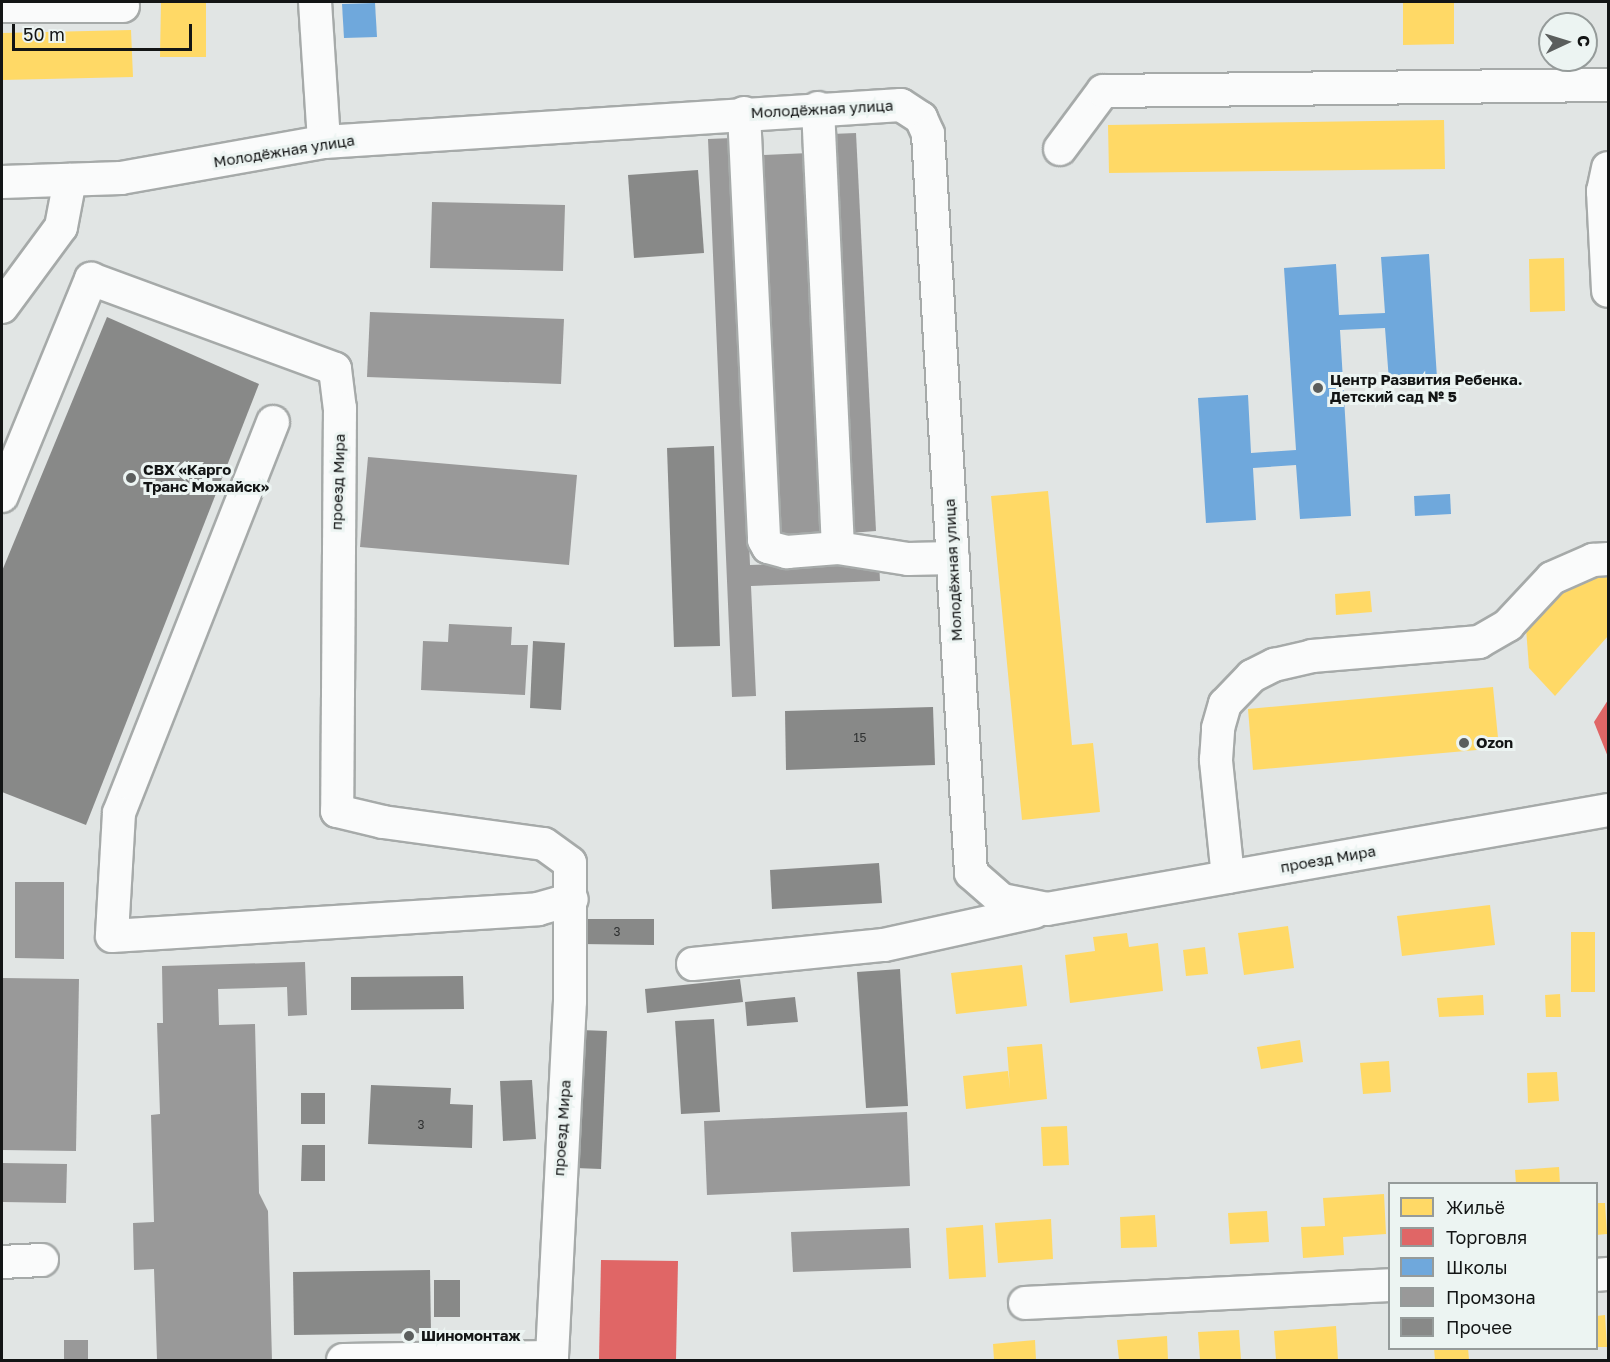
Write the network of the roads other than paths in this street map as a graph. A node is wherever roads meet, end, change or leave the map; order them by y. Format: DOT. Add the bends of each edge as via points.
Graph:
graph roads {
  1 [pos="315,2"];
  2 [pos="2,6"];
  3 [pos="123,6"];
  4 [pos="1608,85"];
  5 [pos="818,108"];
  6 [pos="744,113"];
  7 [pos="324,142"];
  8 [pos="1060,149"];
  9 [pos="1608,168"];
  10 [pos="70,180"];
  11 [pos="2,182"];
  12 [pos="1608,291"];
  13 [pos="2,307"];
  14 [pos="273,422"];
  15 [pos="2,496"];
  16 [pos="838,548"];
  17 [pos="953,558"];
  18 [pos="1608,559"];
  19 [pos="1608,810"];
  20 [pos="971,873"];
  21 [pos="1228,877"];
  22 [pos="572,899"];
  23 [pos="1047,909"];
  24 [pos="693,964"];
  25 [pos="42,1260"];
  26 [pos="2,1262"];
  27 [pos="1388,1285"];
  28 [pos="1025,1303"];
  29 [pos="552,1359"];
  30 [pos="343,1360"];
  1 -- 7 [label="street"];
  2 -- 3 [label="street"];
  4 -- 8 [label="street" via="1103,91"];
  5 -- 6 [label="street, Молодёжная улица"];
  5 -- 16 [label="street"];
  5 -- 17 [label="street, Молодёжная улица" via="901,105 921,118 928,134"];
  6 -- 7 [label="street, Молодёжная улица"];
  6 -- 16 [label="street" via="764,540 768,547 787,552"];
  7 -- 10 [label="street, Молодёжная улица" via="121,178"];
  9 -- 12 [label="street" via="1603,191"];
  10 -- 11 [label="street, Молодёжная улица"];
  10 -- 13 [label="street" via="61,227"];
  14 -- 22 [label="street" via="119,813 112,936 538,909"];
  15 -- 22 [label="street, проезд Мира" via="92,279 335,369 340,408 337,811 383,822 544,844 570,863"];
  16 -- 17 [label="street" via="908,559"];
  17 -- 20 [label="street, Молодёжная улица"];
  18 -- 21 [label="street" via="1593,560 1552,578 1508,625 1479,642 1311,656 1252,676 1226,704 1218,728 1216,760"];
  19 -- 21 [label="street, проезд Мира"];
  20 -- 23 [label="street, проезд Мира" via="1002,900"];
  21 -- 23 [label="street, проезд Мира"];
  22 -- 29 [label="street, проезд Мира"];
  23 -- 24 [label="street, проезд Мира" via="884,945"];
  25 -- 26 [label="street"];
  27 -- 28 [label="street"];
  29 -- 30 [label="street"];
}
